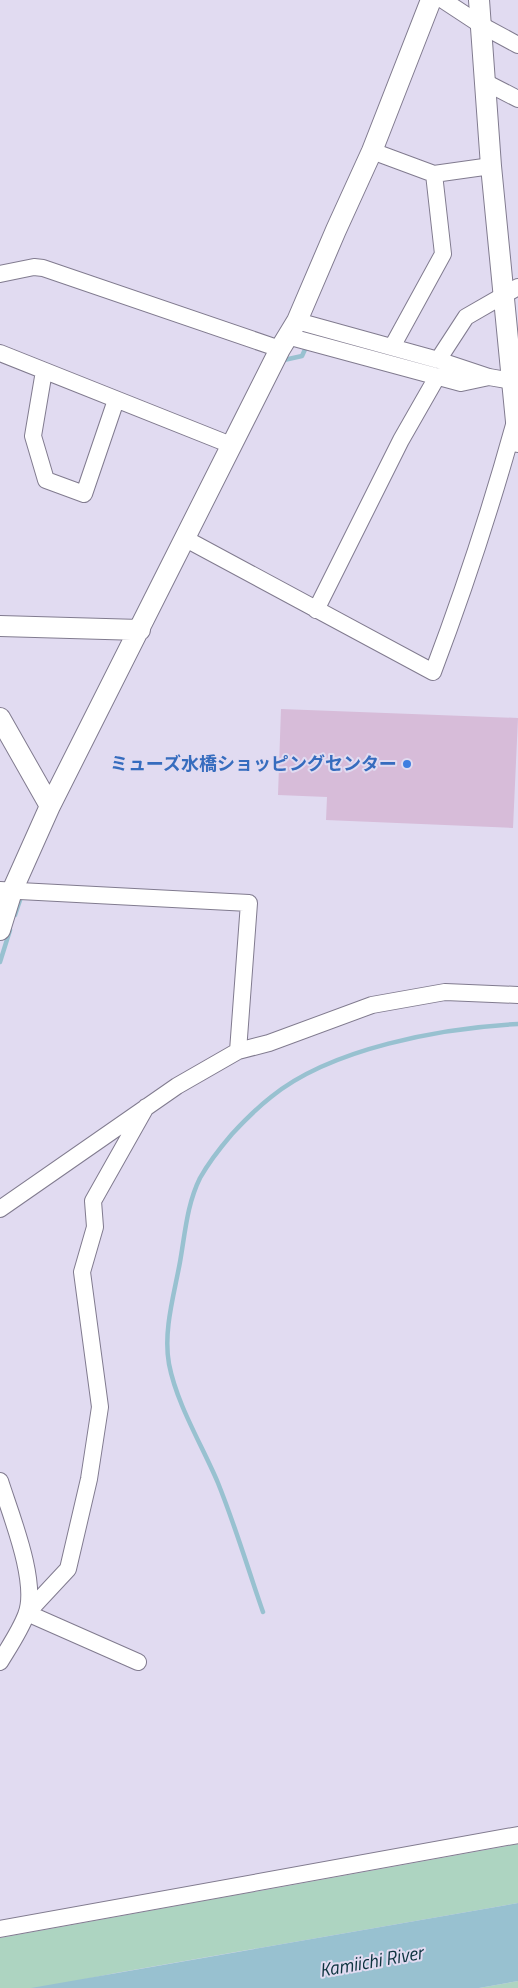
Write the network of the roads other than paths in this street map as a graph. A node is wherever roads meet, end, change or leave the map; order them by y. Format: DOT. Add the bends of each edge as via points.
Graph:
graph roads {
  1 [pos="431,0"];
  2 [pos="443,0"];
  3 [pos="479,0"];
  4 [pos="481,25"];
  5 [pos="518,45"];
  6 [pos="485,82"];
  7 [pos="518,99"];
  8 [pos="372,151"];
  9 [pos="491,166"];
  10 [pos="434,174"];
  11 [pos="0,274"];
  12 [pos="511,291"];
  13 [pos="288,335"];
  14 [pos="392,347"];
  15 [pos="0,353"];
  16 [pos="438,360"];
  17 [pos="44,371"];
  18 [pos="437,377"];
  19 [pos="489,377"];
  20 [pos="516,381"];
  21 [pos="116,400"];
  22 [pos="516,419"];
  23 [pos="518,442"];
  24 [pos="231,446"];
  25 [pos="184,538"];
  26 [pos="316,610"];
  27 [pos="0,626"];
  28 [pos="140,630"];
  29 [pos="0,718"];
  30 [pos="50,806"];
  31 [pos="6,891"];
  32 [pos="0,930"];
  33 [pos="518,995"];
  34 [pos="238,1051"];
  35 [pos="146,1107"];
  36 [pos="0,1209"];
  37 [pos="0,1481"];
  38 [pos="27,1613"];
  39 [pos="0,1662"];
  40 [pos="138,1662"];
  41 [pos="518,1835"];
  42 [pos="0,1929"];
  1 -- 8 [label="street"];
  2 -- 4 [label="street"];
  3 -- 4 [label="street"];
  4 -- 5 [label="street"];
  4 -- 6 [label="street"];
  6 -- 7 [label="street"];
  6 -- 9 [label="street"];
  8 -- 10 [label="street"];
  8 -- 13 [label="street"];
  9 -- 10 [label="street"];
  9 -- 12 [label="street"];
  10 -- 14 [label="street" via="442,254"];
  11 -- 13 [label="street" via="34,266"];
  12 -- 16 [label="street" via="466,317"];
  12 -- 20 [label="street"];
  13 -- 14 [label="street"];
  13 -- 18 [label="street"];
  13 -- 24 [label="street"];
  14 -- 16 [label="street"];
  15 -- 17 [label="street"];
  16 -- 19 [label="street"];
  17 -- 21 [label="street"];
  17 -- 21 [label="street" via="33,436 46,480 84,494"];
  18 -- 19 [label="street" via="461,384"];
  18 -- 26 [label="street" via="401,440"];
  19 -- 20 [label="street"];
  20 -- 22 [label="street"];
  21 -- 24 [label="street"];
  22 -- 23 [label="street"];
  22 -- 26 [label="street" via="457,610 433,672"];
  24 -- 25 [label="street"];
  25 -- 26 [label="street"];
  25 -- 28 [label="street"];
  27 -- 28 [label="street"];
  28 -- 30 [label="street"];
  29 -- 30 [label="street"];
  30 -- 31 [label="street"];
  31 -- 32 [label="street"];
  31 -- 34 [label="street" via="248,904"];
  33 -- 34 [label="street" via="445,992 372,1004 269,1043"];
  34 -- 35 [label="street"];
  35 -- 36 [label="street"];
  35 -- 38 [label="street" via="94,1201 94,1227 82,1272 100,1407 89,1479 68,1569"];
  37 -- 38 [label="street" via="27,1566 30,1586"];
  38 -- 39 [label="street"];
  38 -- 40 [label="street"];
  41 -- 42 [label="street"];
}
